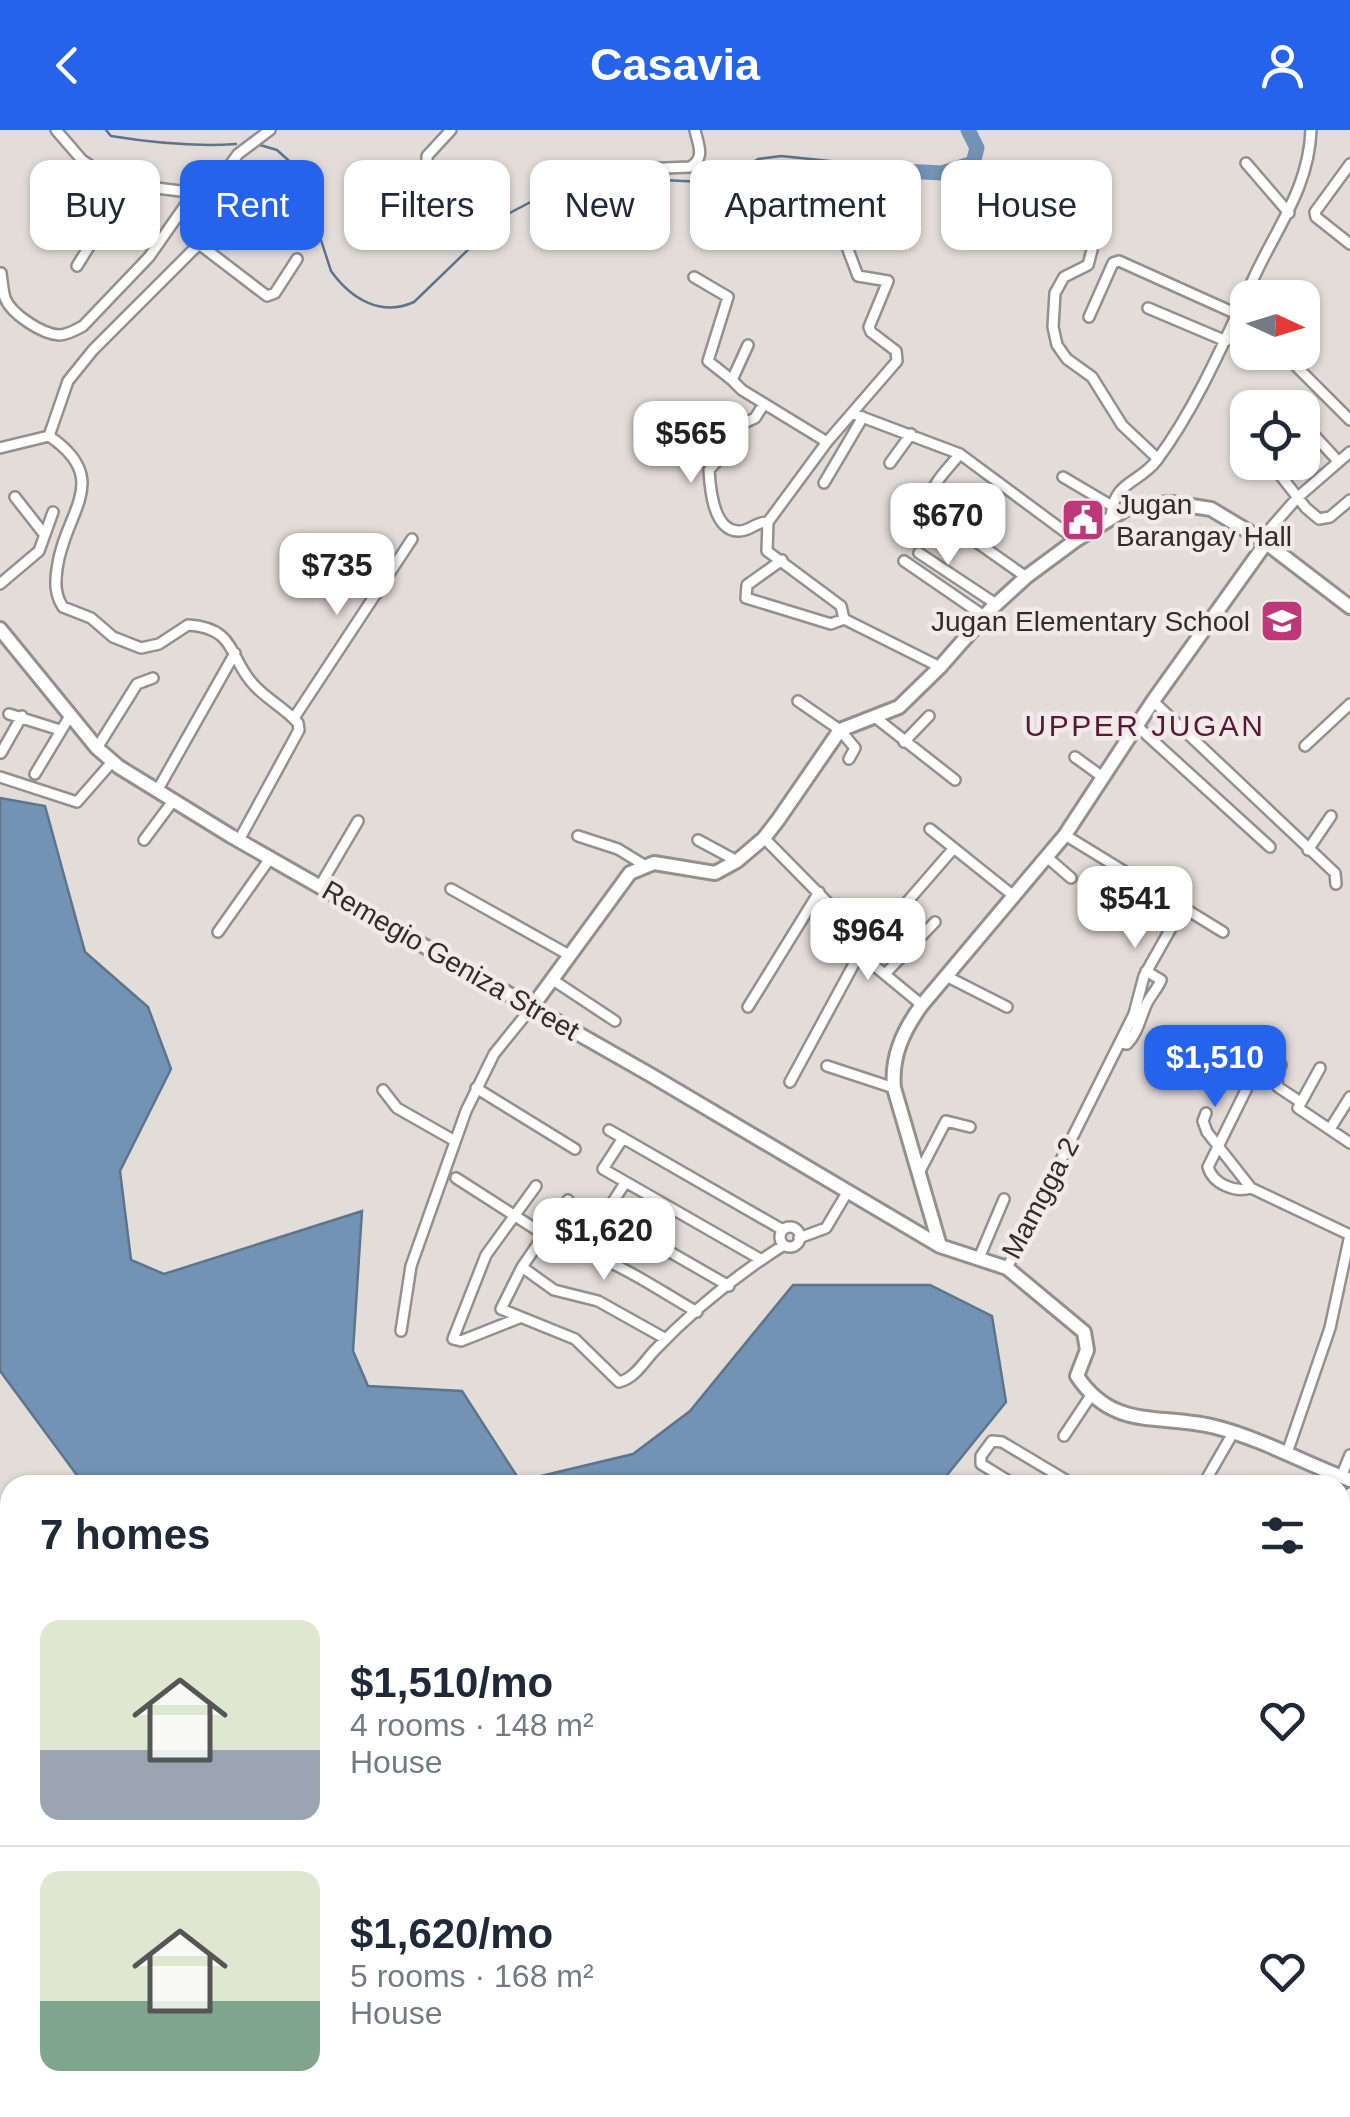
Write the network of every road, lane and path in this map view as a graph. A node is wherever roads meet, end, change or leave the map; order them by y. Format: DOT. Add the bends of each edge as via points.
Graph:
graph roads {
  1 [pos="56,130"];
  2 [pos="270,130"];
  3 [pos="451,130"];
  4 [pos="695,130"];
  5 [pos="1311,130"];
  6 [pos="82,160"];
  7 [pos="234,160"];
  8 [pos="427,160"];
  9 [pos="1246,163"];
  10 [pos="1350,164"];
  11 [pos="670,168"];
  12 [pos="180,212"];
  13 [pos="1289,213"];
  14 [pos="1350,244"];
  15 [pos="88,250"];
  16 [pos="193,250"];
  17 [pos="207,250"];
  18 [pos="848,250"];
  19 [pos="1092,250"];
  20 [pos="297,259"];
  21 [pos="78,266"];
  22 [pos="0,273"];
  23 [pos="694,277"];
  24 [pos="1253,280"];
  25 [pos="1148,308"];
  26 [pos="1230,312"];
  27 [pos="1089,316"];
  28 [pos="1230,333"];
  29 [pos="1226,341"];
  30 [pos="748,346"];
  31 [pos="1301,370"];
  32 [pos="732,380"];
  33 [pos="764,404"];
  34 [pos="859,415"];
  35 [pos="1350,420"];
  36 [pos="912,434"];
  37 [pos="50,436"];
  38 [pos="1320,441"];
  39 [pos="826,442"];
  40 [pos="0,448"];
  41 [pos="1350,452"];
  42 [pos="960,454"];
  43 [pos="1158,459"];
  44 [pos="1338,462"];
  45 [pos="890,464"];
  46 [pos="1063,476"];
  47 [pos="1286,480"];
  48 [pos="824,483"];
  49 [pos="15,498"];
  50 [pos="1297,498"];
  51 [pos="1350,500"];
  52 [pos="1111,511"];
  53 [pos="54,512"];
  54 [pos="768,522"];
  55 [pos="44,534"];
  56 [pos="412,539"];
  57 [pos="1076,540"];
  58 [pos="1264,541"];
  59 [pos="920,552"];
  60 [pos="782,560"];
  61 [pos="904,561"];
  62 [pos="1026,577"];
  63 [pos="0,584"];
  64 [pos="996,604"];
  65 [pos="1350,606"];
  66 [pos="984,616"];
  67 [pos="844,619"];
  68 [pos="0,629"];
  69 [pos="235,652"];
  70 [pos="940,668"];
  71 [pos="153,678"];
  72 [pos="798,700"];
  73 [pos="1153,701"];
  74 [pos="1350,704"];
  75 [pos="9,714"];
  76 [pos="22,716"];
  77 [pos="70,716"];
  78 [pos="929,716"];
  79 [pos="294,718"];
  80 [pos="876,718"];
  81 [pos="1137,726"];
  82 [pos="60,730"];
  83 [pos="840,730"];
  84 [pos="904,742"];
  85 [pos="1305,746"];
  86 [pos="96,748"];
  87 [pos="1,754"];
  88 [pos="1076,756"];
  89 [pos="849,759"];
  90 [pos="112,762"];
  91 [pos="34,774"];
  92 [pos="0,777"];
  93 [pos="1104,778"];
  94 [pos="955,780"];
  95 [pos="157,791"];
  96 [pos="173,802"];
  97 [pos="1330,816"];
  98 [pos="358,821"];
  99 [pos="930,830"];
  100 [pos="578,836"];
  101 [pos="1065,836"];
  102 [pos="764,838"];
  103 [pos="144,840"];
  104 [pos="239,840"];
  105 [pos="698,840"];
  106 [pos="954,848"];
  107 [pos="1270,848"];
  108 [pos="1308,850"];
  109 [pos="271,857"];
  110 [pos="1048,858"];
  111 [pos="738,861"];
  112 [pos="644,865"];
  113 [pos="1070,878"];
  114 [pos="321,884"];
  115 [pos="1336,884"];
  116 [pos="450,888"];
  117 [pos="818,892"];
  118 [pos="1015,897"];
  119 [pos="1183,907"];
  120 [pos="935,922"];
  121 [pos="218,932"];
  122 [pos="1223,932"];
  123 [pos="861,954"];
  124 [pos="569,955"];
  125 [pos="1146,971"];
  126 [pos="886,973"];
  127 [pos="946,976"];
  128 [pos="554,980"];
  129 [pos="922,1004"];
  130 [pos="532,1007"];
  131 [pos="748,1007"];
  132 [pos="1007,1007"];
  133 [pos="616,1021"];
  134 [pos="1120,1043"];
  135 [pos="1281,1064"];
  136 [pos="827,1066"];
  137 [pos="1320,1068"];
  138 [pos="790,1082"];
  139 [pos="476,1088"];
  140 [pos="894,1088"];
  141 [pos="382,1090"];
  142 [pos="1246,1090"];
  143 [pos="1350,1098"];
  144 [pos="1299,1101"];
  145 [pos="1206,1113"];
  146 [pos="970,1127"];
  147 [pos="1330,1129"];
  148 [pos="609,1130"];
  149 [pos="623,1138"];
  150 [pos="455,1141"];
  151 [pos="1350,1142"];
  152 [pos="1220,1146"];
  153 [pos="575,1150"];
  154 [pos="920,1170"];
  155 [pos="456,1178"];
  156 [pos="624,1183"];
  157 [pos="536,1186"];
  158 [pos="1251,1188"];
  159 [pos="848,1191"];
  160 [pos="1004,1199"];
  161 [pos="568,1200"];
  162 [pos="604,1214"];
  163 [pos="515,1217"];
  164 [pos="784,1230"];
  165 [pos="1350,1235"];
  166 [pos="544,1236"];
  167 [pos="799,1238"];
  168 [pos="784,1245"];
  169 [pos="940,1246"];
  170 [pos="582,1250"];
  171 [pos="979,1258"];
  172 [pos="760,1260"];
  173 [pos="522,1267"];
  174 [pos="1007,1268"];
  175 [pos="728,1286"];
  176 [pos="501,1308"];
  177 [pos="697,1312"];
  178 [pos="519,1318"];
  179 [pos="492,1328"];
  180 [pos="401,1331"];
  181 [pos="666,1339"];
  182 [pos="1092,1394"];
  183 [pos="1232,1433"];
  184 [pos="1064,1436"];
  185 [pos="1287,1453"];
  186 [pos="999,1475"];
  187 [pos="1057,1475"];
  188 [pos="1209,1475"];
  189 [pos="1337,1475"];
  1 -- 6 [label="street"];
  2 -- 7 [label="street"];
  3 -- 8 [label="street"];
  4 -- 11 [label="street" via="697,163"];
  5 -- 13 [label="street" via="1310,157"];
  9 -- 13 [label="street"];
  10 -- 14 [label="street" via="1316,218"];
  12 -- 22 [label="street" via="149,258 70,333 46,331 14,312"];
  13 -- 24 [label="street"];
  15 -- 21 [label="street"];
  16 -- 37 [label="street" via="74,371"];
  17 -- 20 [label="street" via="267,296"];
  18 -- 34 [label="street" via="858,276 888,281 869,327 898,356"];
  19 -- 43 [label="street" via="1088,265 1058,284 1054,334 1122,425"];
  23 -- 32 [label="street" via="728,297 708,361"];
  25 -- 29 [label="street"];
  26 -- 27 [label="street" via="1119,262"];
  28 -- 29 [label="street"];
  29 -- 43 [label="street"];
  30 -- 32 [label="street"];
  31 -- 35 [label="street"];
  32 -- 33 [label="street"];
  33 -- 39 [label="street"];
  33 -- 54 [label="street" via="709,470 722,522 743,531"];
  34 -- 36 [label="street"];
  34 -- 39 [label="street"];
  34 -- 48 [label="street"];
  36 -- 42 [label="street"];
  36 -- 45 [label="street"];
  37 -- 40 [label="street"];
  37 -- 69 [label="street" via="73,454 84,486 60,543 55,587 63,607 140,648 193,625 222,636"];
  38 -- 44 [label="street"];
  39 -- 54 [label="street"];
  41 -- 44 [label="street"];
  42 -- 57 [label="street"];
  42 -- 62 [label="street" via="933,488 930,509"];
  43 -- 52 [label="street" via="1122,488"];
  44 -- 50 [label="street"];
  46 -- 52 [label="street"];
  47 -- 50 [label="street"];
  49 -- 55 [label="street"];
  50 -- 51 [label="street" via="1325,519"];
  50 -- 58 [label="street"];
  52 -- 57 [label="street"];
  52 -- 58 [label="street" via="1195,505"];
  53 -- 55 [label="street"];
  54 -- 60 [label="street" via="766,551"];
  55 -- 63 [label="street" via="39,551"];
  56 -- 79 [label="street"];
  57 -- 62 [label="street"];
  58 -- 65 [label="street"];
  58 -- 73 [label="street"];
  59 -- 64 [label="street"];
  60 -- 67 [label="street" via="841,606"];
  60 -- 67 [label="street" via="747,585 746,598 831,624"];
  61 -- 66 [label="street"];
  62 -- 64 [label="street"];
  64 -- 66 [label="street"];
  66 -- 70 [label="street"];
  67 -- 70 [label="street"];
  68 -- 77 [label="street, Remegio Geniza Street"];
  69 -- 79 [label="street" via="254,685"];
  69 -- 95 [label="street"];
  70 -- 80 [label="street" via="899,707"];
  71 -- 86 [label="street" via="137,684"];
  72 -- 83 [label="street"];
  73 -- 81 [label="street"];
  73 -- 108 [label="street"];
  74 -- 85 [label="street"];
  75 -- 76 [label="street"];
  76 -- 82 [label="street"];
  76 -- 87 [label="street"];
  77 -- 82 [label="street"];
  77 -- 86 [label="street, Remegio Geniza Street"];
  78 -- 84 [label="street"];
  79 -- 104 [label="street" via="299,730"];
  80 -- 83 [label="street"];
  80 -- 84 [label="street"];
  81 -- 93 [label="street"];
  81 -- 107 [label="street"];
  82 -- 91 [label="street"];
  83 -- 89 [label="street" via="855,748"];
  83 -- 102 [label="street"];
  84 -- 94 [label="street"];
  86 -- 90 [label="street, Remegio Geniza Street"];
  88 -- 93 [label="street"];
  90 -- 92 [label="street" via="77,802"];
  90 -- 95 [label="street, Remegio Geniza Street"];
  93 -- 101 [label="street"];
  95 -- 96 [label="street, Remegio Geniza Street"];
  96 -- 103 [label="street"];
  96 -- 104 [label="street, Remegio Geniza Street"];
  97 -- 108 [label="street"];
  98 -- 114 [label="street"];
  99 -- 106 [label="street"];
  100 -- 112 [label="street" via="618,848"];
  101 -- 110 [label="street"];
  101 -- 119 [label="street"];
  102 -- 111 [label="street"];
  102 -- 117 [label="street"];
  104 -- 109 [label="street, Remegio Geniza Street"];
  105 -- 111 [label="street"];
  106 -- 118 [label="street"];
  106 -- 123 [label="street"];
  108 -- 115 [label="street" via="1335,873"];
  109 -- 114 [label="street, Remegio Geniza Street"];
  109 -- 121 [label="street"];
  110 -- 113 [label="street"];
  110 -- 118 [label="street"];
  111 -- 112 [label="street" via="712,874"];
  112 -- 124 [label="street" via="620,883"];
  114 -- 130 [label="street, Remegio Geniza Street"];
  116 -- 124 [label="street"];
  117 -- 123 [label="street" via="832,908 828,928"];
  117 -- 131 [label="street"];
  118 -- 127 [label="street"];
  119 -- 122 [label="street"];
  119 -- 125 [label="street, Mamgga 2"];
  120 -- 126 [label="street"];
  123 -- 126 [label="street"];
  123 -- 138 [label="street"];
  124 -- 128 [label="street"];
  125 -- 134 [label="street, Mamgga 2"];
  125 -- 134 [label="street" via="1162,982 1133,1040"];
  126 -- 129 [label="street"];
  127 -- 129 [label="street"];
  127 -- 132 [label="street"];
  128 -- 130 [label="street"];
  128 -- 133 [label="street"];
  129 -- 140 [label="street" via="897,1049"];
  130 -- 139 [label="street"];
  130 -- 159 [label="street, Remegio Geniza Street"];
  134 -- 174 [label="street, Mamgga 2"];
  135 -- 144 [label="street" via="1278,1087"];
  136 -- 140 [label="street"];
  137 -- 144 [label="street"];
  139 -- 150 [label="street"];
  139 -- 153 [label="street"];
  140 -- 154 [label="street"];
  141 -- 150 [label="street" via="398,1108"];
  142 -- 152 [label="street"];
  143 -- 147 [label="street"];
  144 -- 147 [label="street" via="1300,1112"];
  145 -- 152 [label="street" via="1207,1132"];
  146 -- 154 [label="street" via="946,1121"];
  147 -- 151 [label="street"];
  148 -- 149 [label="street"];
  149 -- 156 [label="street" via="603,1169"];
  149 -- 164 [label="street"];
  150 -- 180 [label="street" via="411,1266"];
  152 -- 158 [label="street"];
  152 -- 158 [label="street" via="1209,1174 1233,1189"];
  154 -- 169 [label="street"];
  155 -- 163 [label="street"];
  156 -- 162 [label="street"];
  156 -- 172 [label="street"];
  157 -- 163 [label="street"];
  158 -- 165 [label="street"];
  159 -- 167 [label="street" via="826,1228"];
  159 -- 169 [label="street, Remegio Geniza Street"];
  160 -- 171 [label="street"];
  161 -- 166 [label="street"];
  162 -- 170 [label="street"];
  162 -- 175 [label="street"];
  163 -- 166 [label="street"];
  163 -- 179 [label="street" via="486,1255 453,1339"];
  164 -- 167 [label="street" via="792,1228"];
  164 -- 168 [label="street"];
  165 -- 185 [label="street" via="1330,1328"];
  166 -- 170 [label="street"];
  166 -- 173 [label="street"];
  167 -- 168 [label="street" via="794,1246"];
  168 -- 172 [label="street"];
  169 -- 171 [label="street, Mamgga 2"];
  170 -- 177 [label="street"];
  171 -- 174 [label="street, Mamgga 2"];
  172 -- 175 [label="street"];
  173 -- 176 [label="street"];
  173 -- 181 [label="street" via="560,1292 598,1301"];
  174 -- 182 [label="street" via="1084,1332 1087,1350 1078,1376"];
  175 -- 177 [label="street"];
  176 -- 178 [label="street"];
  176 -- 179 [label="street"];
  177 -- 181 [label="street"];
  178 -- 179 [label="street"];
  178 -- 181 [label="street" via="575,1339 620,1382"];
  182 -- 183 [label="street" via="1137,1418"];
  182 -- 184 [label="street"];
  183 -- 185 [label="street"];
  183 -- 188 [label="street"];
  185 -- 189 [label="street"];
  186 -- 187 [label="street" via="982,1464 992,1442"];
}
